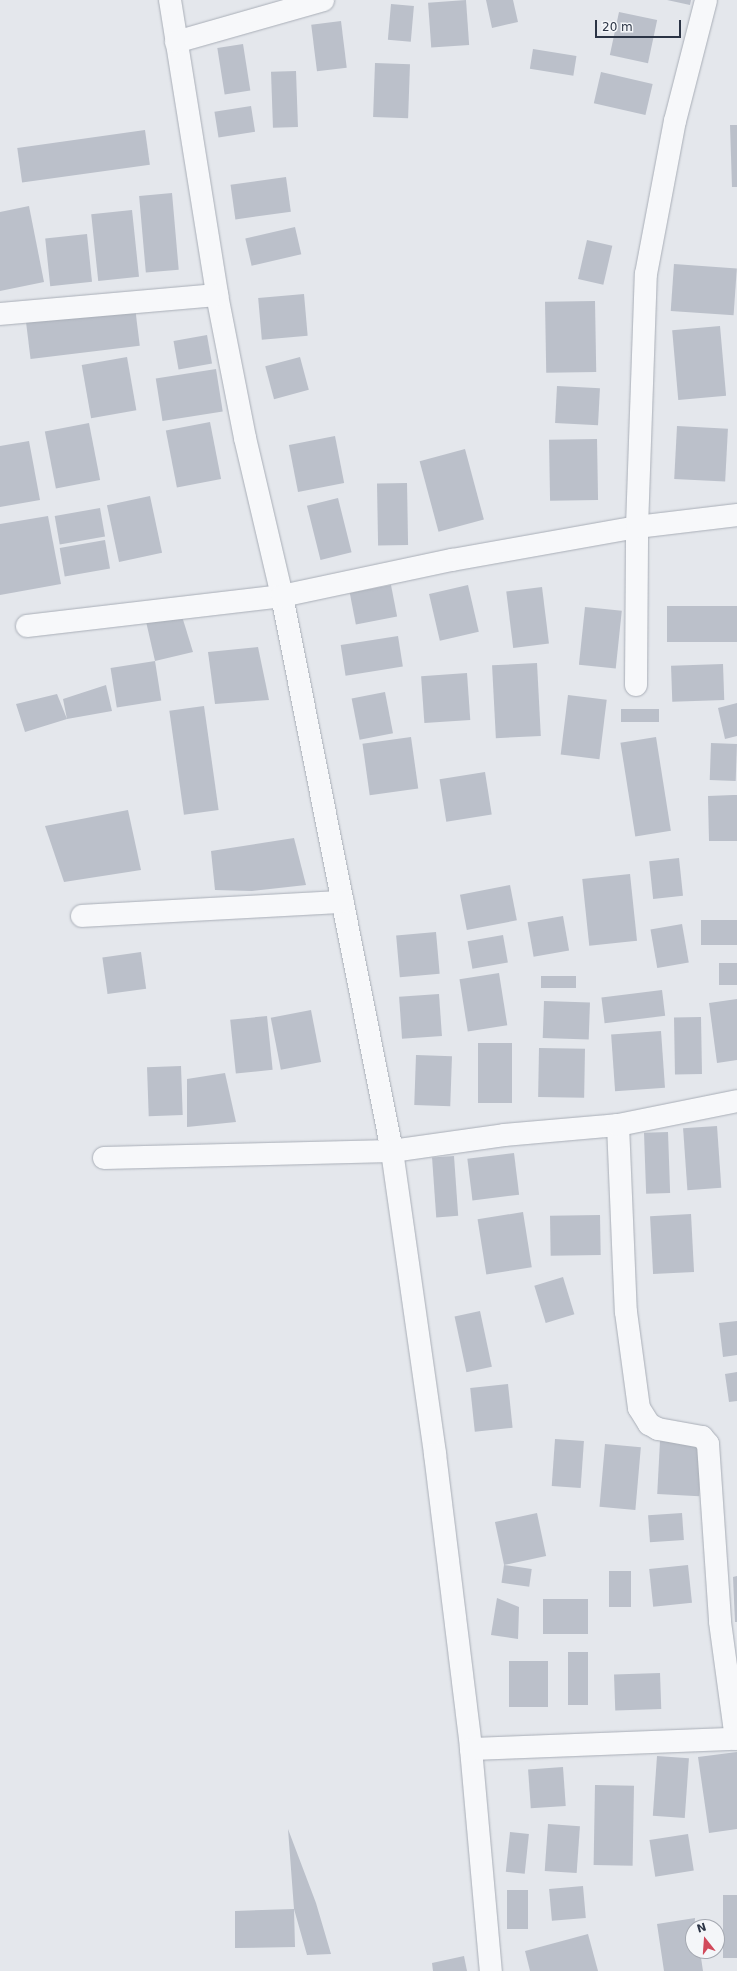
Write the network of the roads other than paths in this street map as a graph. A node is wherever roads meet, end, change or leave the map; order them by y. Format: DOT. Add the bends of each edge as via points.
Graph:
graph roads {
  1 [pos="170,0"];
  2 [pos="323,0"];
  3 [pos="706,0"];
  4 [pos="176,42"];
  5 [pos="217,295"];
  6 [pos="0,314"];
  7 [pos="737,515"];
  8 [pos="637,527"];
  9 [pos="282,596"];
  10 [pos="27,626"];
  11 [pos="636,686"];
  12 [pos="343,902"];
  13 [pos="82,916"];
  14 [pos="737,1101"];
  15 [pos="618,1124"];
  16 [pos="392,1151"];
  17 [pos="104,1158"];
  18 [pos="736,1739"];
  19 [pos="472,1750"];
  20 [pos="491,1971"];
  1 -- 4 [label="street"];
  2 -- 4 [label="street"];
  3 -- 8 [label="street" via="674,121 646,274"];
  4 -- 5 [label="street"];
  5 -- 6 [label="street"];
  5 -- 9 [label="street" via="245,438"];
  7 -- 8 [label="street"];
  8 -- 9 [label="street" via="452,560"];
  8 -- 11 [label="street"];
  9 -- 10 [label="street"];
  9 -- 12 [label="street"];
  12 -- 13 [label="street"];
  12 -- 16 [label="street"];
  14 -- 15 [label="street"];
  15 -- 16 [label="street" via="504,1135"];
  15 -- 18 [label="street" via="626,1312 638,1408 649,1424 658,1429 702,1437 708,1444 720,1622"];
  16 -- 17 [label="street"];
  16 -- 19 [label="street" via="435,1454"];
  18 -- 19 [label="street"];
  19 -- 20 [label="street"];
}
